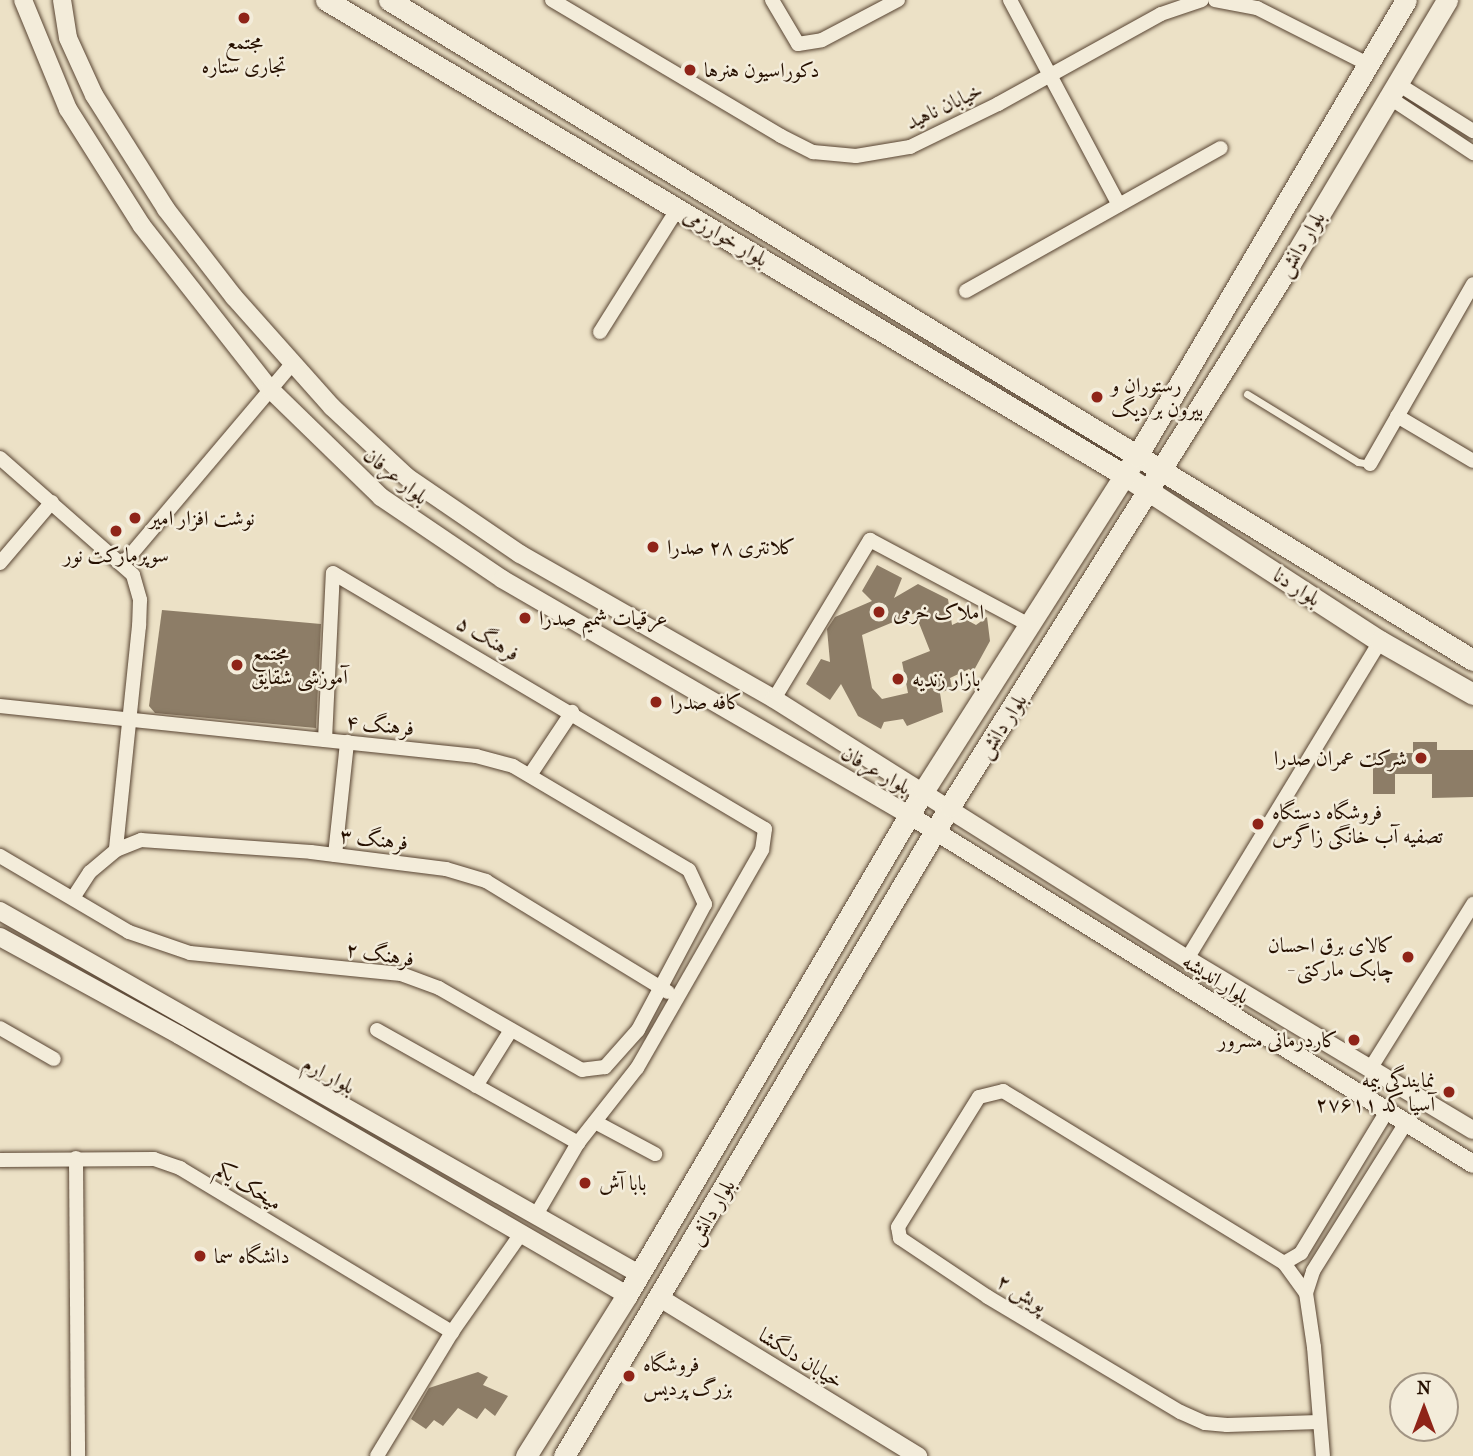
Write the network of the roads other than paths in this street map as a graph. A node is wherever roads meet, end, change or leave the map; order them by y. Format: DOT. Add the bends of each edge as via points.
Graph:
graph roads {
  1 [pos="23,0"];
  2 [pos="62,0"];
  3 [pos="326,0"];
  4 [pos="389,0"];
  5 [pos="772,0"];
  6 [pos="1010,0"];
  7 [pos="1202,0"];
  8 [pos="1217,0"];
  9 [pos="1406,0"];
  10 [pos="1447,0"];
  11 [pos="556,1"];
  12 [pos="895,1"];
  13 [pos="1368,64"];
  14 [pos="1051,75"];
  15 [pos="1394,91"];
  16 [pos="1473,131"];
  17 [pos="1221,148"];
  18 [pos="1473,153"];
  19 [pos="1119,205"];
  20 [pos="678,208"];
  21 [pos="1473,284"];
  22 [pos="966,291"];
  23 [pos="600,332"];
  24 [pos="293,363"];
  25 [pos="270,389"];
  26 [pos="1247,394"];
  27 [pos="1397,416"];
  28 [pos="1137,456"];
  29 [pos="0,458"];
  30 [pos="1473,461"];
  31 [pos="1370,464"];
  32 [pos="1161,470"];
  33 [pos="1124,475"];
  34 [pos="1148,490"];
  35 [pos="52,502"];
  36 [pos="0,563"];
  37 [pos="123,564"];
  38 [pos="1031,626"];
  39 [pos="1380,641"];
  40 [pos="1473,660"];
  41 [pos="1473,694"];
  42 [pos="774,699"];
  43 [pos="0,706"];
  44 [pos="572,712"];
  45 [pos="132,720"];
  46 [pos="325,740"];
  47 [pos="347,742"];
  48 [pos="530,775"];
  49 [pos="924,790"];
  50 [pos="950,806"];
  51 [pos="909,815"];
  52 [pos="936,832"];
  53 [pos="116,850"];
  54 [pos="335,855"];
  55 [pos="0,856"];
  56 [pos="73,898"];
  57 [pos="705,904"];
  58 [pos="1473,904"];
  59 [pos="0,911"];
  60 [pos="0,937"];
  61 [pos="58,945"];
  62 [pos="1187,959"];
  63 [pos="50,964"];
  64 [pos="662,988"];
  65 [pos="678,998"];
  66 [pos="0,1028"];
  67 [pos="377,1030"];
  68 [pos="511,1030"];
  69 [pos="54,1059"];
  70 [pos="1370,1069"];
  71 [pos="476,1086"];
  72 [pos="1387,1111"];
  73 [pos="597,1123"];
  74 [pos="1406,1123"];
  75 [pos="1473,1130"];
  76 [pos="578,1143"];
  77 [pos="655,1154"];
  78 [pos="76,1158"];
  79 [pos="0,1160"];
  80 [pos="1473,1164"];
  81 [pos="536,1215"];
  82 [pos="521,1234"];
  83 [pos="604,1255"];
  84 [pos="1284,1263"];
  85 [pos="590,1274"];
  86 [pos="639,1274"];
  87 [pos="1306,1293"];
  88 [pos="627,1295"];
  89 [pos="660,1298"];
  90 [pos="452,1332"];
  91 [pos="1320,1422"];
  92 [pos="78,1456"];
  93 [pos="377,1456"];
  94 [pos="526,1456"];
  95 [pos="564,1456"];
  96 [pos="918,1456"];
  97 [pos="1323,1456"];
  1 -- 25 [label="street, بلوار عرفان" via="68,109 142,226"];
  2 -- 24 [label="street, بلوار عرفان" via="68,38 94,95 166,209 234,297"];
  3 -- 20 [label="main road, بلوار خوارزمی"];
  4 -- 28 [label="main road, بلوار خوارزمی"];
  5 -- 12 [label="street" via="798,44 822,40"];
  6 -- 14 [label="street"];
  7 -- 14 [label="street, خیابان ناهید" via="1161,14"];
  8 -- 13 [label="street" via="1257,8"];
  9 -- 13 [label="main road, بلوار دانش"];
  10 -- 15 [label="main road, بلوار دانش"];
  11 -- 14 [label="street, خیابان ناهید" via="813,152 856,156 910,147"];
  13 -- 28 [label="main road, بلوار دانش"];
  14 -- 19 [label="street"];
  15 -- 16 [label="street"];
  15 -- 18 [label="street"];
  15 -- 32 [label="main road, بلوار دانش"];
  17 -- 19 [label="street"];
  19 -- 22 [label="street"];
  20 -- 23 [label="street"];
  20 -- 33 [label="main road, بلوار خوارزمی"];
  21 -- 27 [label="street"];
  24 -- 25 [label="street"];
  24 -- 42 [label="street, بلوار عرفان" via="407,477 462,517"];
  25 -- 37 [label="street"];
  25 -- 51 [label="street, بلوار عرفان" via="381,497 446,544"];
  26 -- 31 [label="lane"];
  27 -- 30 [label="street"];
  27 -- 31 [label="street"];
  28 -- 32 [label="main road, بلوار دنا"];
  28 -- 33 [label="main road, بلوار دانش"];
  29 -- 35 [label="street"];
  32 -- 34 [label="main road, بلوار دانش"];
  32 -- 40 [label="main road, بلوار دنا"];
  33 -- 34 [label="main road, بلوار دنا"];
  33 -- 38 [label="main road, بلوار دانش"];
  34 -- 39 [label="main road, بلوار دنا"];
  34 -- 50 [label="main road, بلوار دانش"];
  35 -- 36 [label="street"];
  35 -- 37 [label="street"];
  37 -- 45 [label="street" via="133,575 140,600"];
  38 -- 42 [label="street" via="870,540"];
  38 -- 49 [label="main road, بلوار دانش"];
  39 -- 41 [label="main road, بلوار دنا"];
  39 -- 62 [label="street"];
  42 -- 49 [label="street, بلوار عرفان"];
  43 -- 45 [label="street, فرهنگ ۴"];
  44 -- 46 [label="street, فرهنگ ۵" via="333,573"];
  44 -- 48 [label="street"];
  44 -- 65 [label="street, فرهنگ ۵" via="765,829 762,850"];
  45 -- 46 [label="street, فرهنگ ۴"];
  45 -- 53 [label="street"];
  46 -- 47 [label="street, فرهنگ ۴"];
  47 -- 48 [label="street, فرهنگ ۴" via="476,756"];
  47 -- 54 [label="street"];
  48 -- 57 [label="street, فرهنگ ۴" via="689,870"];
  49 -- 50 [label="street, بلوار عرفان"];
  49 -- 51 [label="main road, بلوار دانش"];
  50 -- 52 [label="main road, بلوار دانش"];
  50 -- 62 [label="street, بلوار اندیشه"];
  51 -- 52 [label="street, بلوار عرفان"];
  51 -- 86 [label="main road, بلوار دانش"];
  52 -- 72 [label="street, بلوار اندیشه"];
  52 -- 89 [label="main road, بلوار دانش"];
  53 -- 54 [label="street, فرهنگ ۳" via="141,840"];
  53 -- 56 [label="street, فرهنگ ۳" via="90,872"];
  54 -- 64 [label="street, فرهنگ ۳" via="446,869 486,881"];
  55 -- 56 [label="street, فرهنگ ۲"];
  56 -- 68 [label="street, فرهنگ ۲" via="130,932 190,953 401,974 439,988"];
  57 -- 64 [label="street, فرهنگ ۲"];
  58 -- 70 [label="street"];
  59 -- 61 [label="street, بلوار ارم"];
  60 -- 63 [label="street, بلوار ارم"];
  61 -- 63 [label="street"];
  61 -- 81 [label="street, بلوار ارم"];
  62 -- 70 [label="street, بلوار اندیشه"];
  63 -- 82 [label="street, بلوار ارم"];
  64 -- 65 [label="street, فرهنگ ۳"];
  64 -- 68 [label="street, فرهنگ ۲" via="638,1030 605,1067 582,1070 571,1066"];
  65 -- 73 [label="street" via="638,1068"];
  66 -- 69 [label="street"];
  67 -- 71 [label="street"];
  68 -- 71 [label="street"];
  70 -- 75 [label="street, بلوار اندیشه"];
  71 -- 76 [label="street"];
  72 -- 74 [label="street, بلوار اندیشه"];
  72 -- 84 [label="street" via="1301,1253"];
  73 -- 76 [label="street"];
  73 -- 77 [label="street"];
  74 -- 80 [label="street, بلوار اندیشه"];
  74 -- 87 [label="street" via="1313,1271"];
  76 -- 81 [label="street"];
  78 -- 79 [label="street, میخک یکم"];
  78 -- 90 [label="street, میخک یکم" via="154,1159 180,1168"];
  78 -- 92 [label="street"];
  81 -- 83 [label="street, بلوار ارم"];
  82 -- 85 [label="street, بلوار ارم"];
  82 -- 90 [label="street"];
  83 -- 85 [label="street" via="607,1272"];
  83 -- 86 [label="street, بلوار ارم"];
  84 -- 87 [label="street"];
  84 -- 91 [label="street, پویش ۲" via="1003,1091 988,1093 968,1110 898,1227 900,1238 988,1297 1205,1423"];
  85 -- 88 [label="street, بلوار ارم"];
  86 -- 88 [label="main road, بلوار دانش"];
  87 -- 91 [label="street"];
  88 -- 94 [label="main road, بلوار دانش"];
  89 -- 95 [label="main road, بلوار دانش"];
  89 -- 96 [label="street, خیابان دلگشا"];
  90 -- 93 [label="street"];
  91 -- 97 [label="street"];
}
